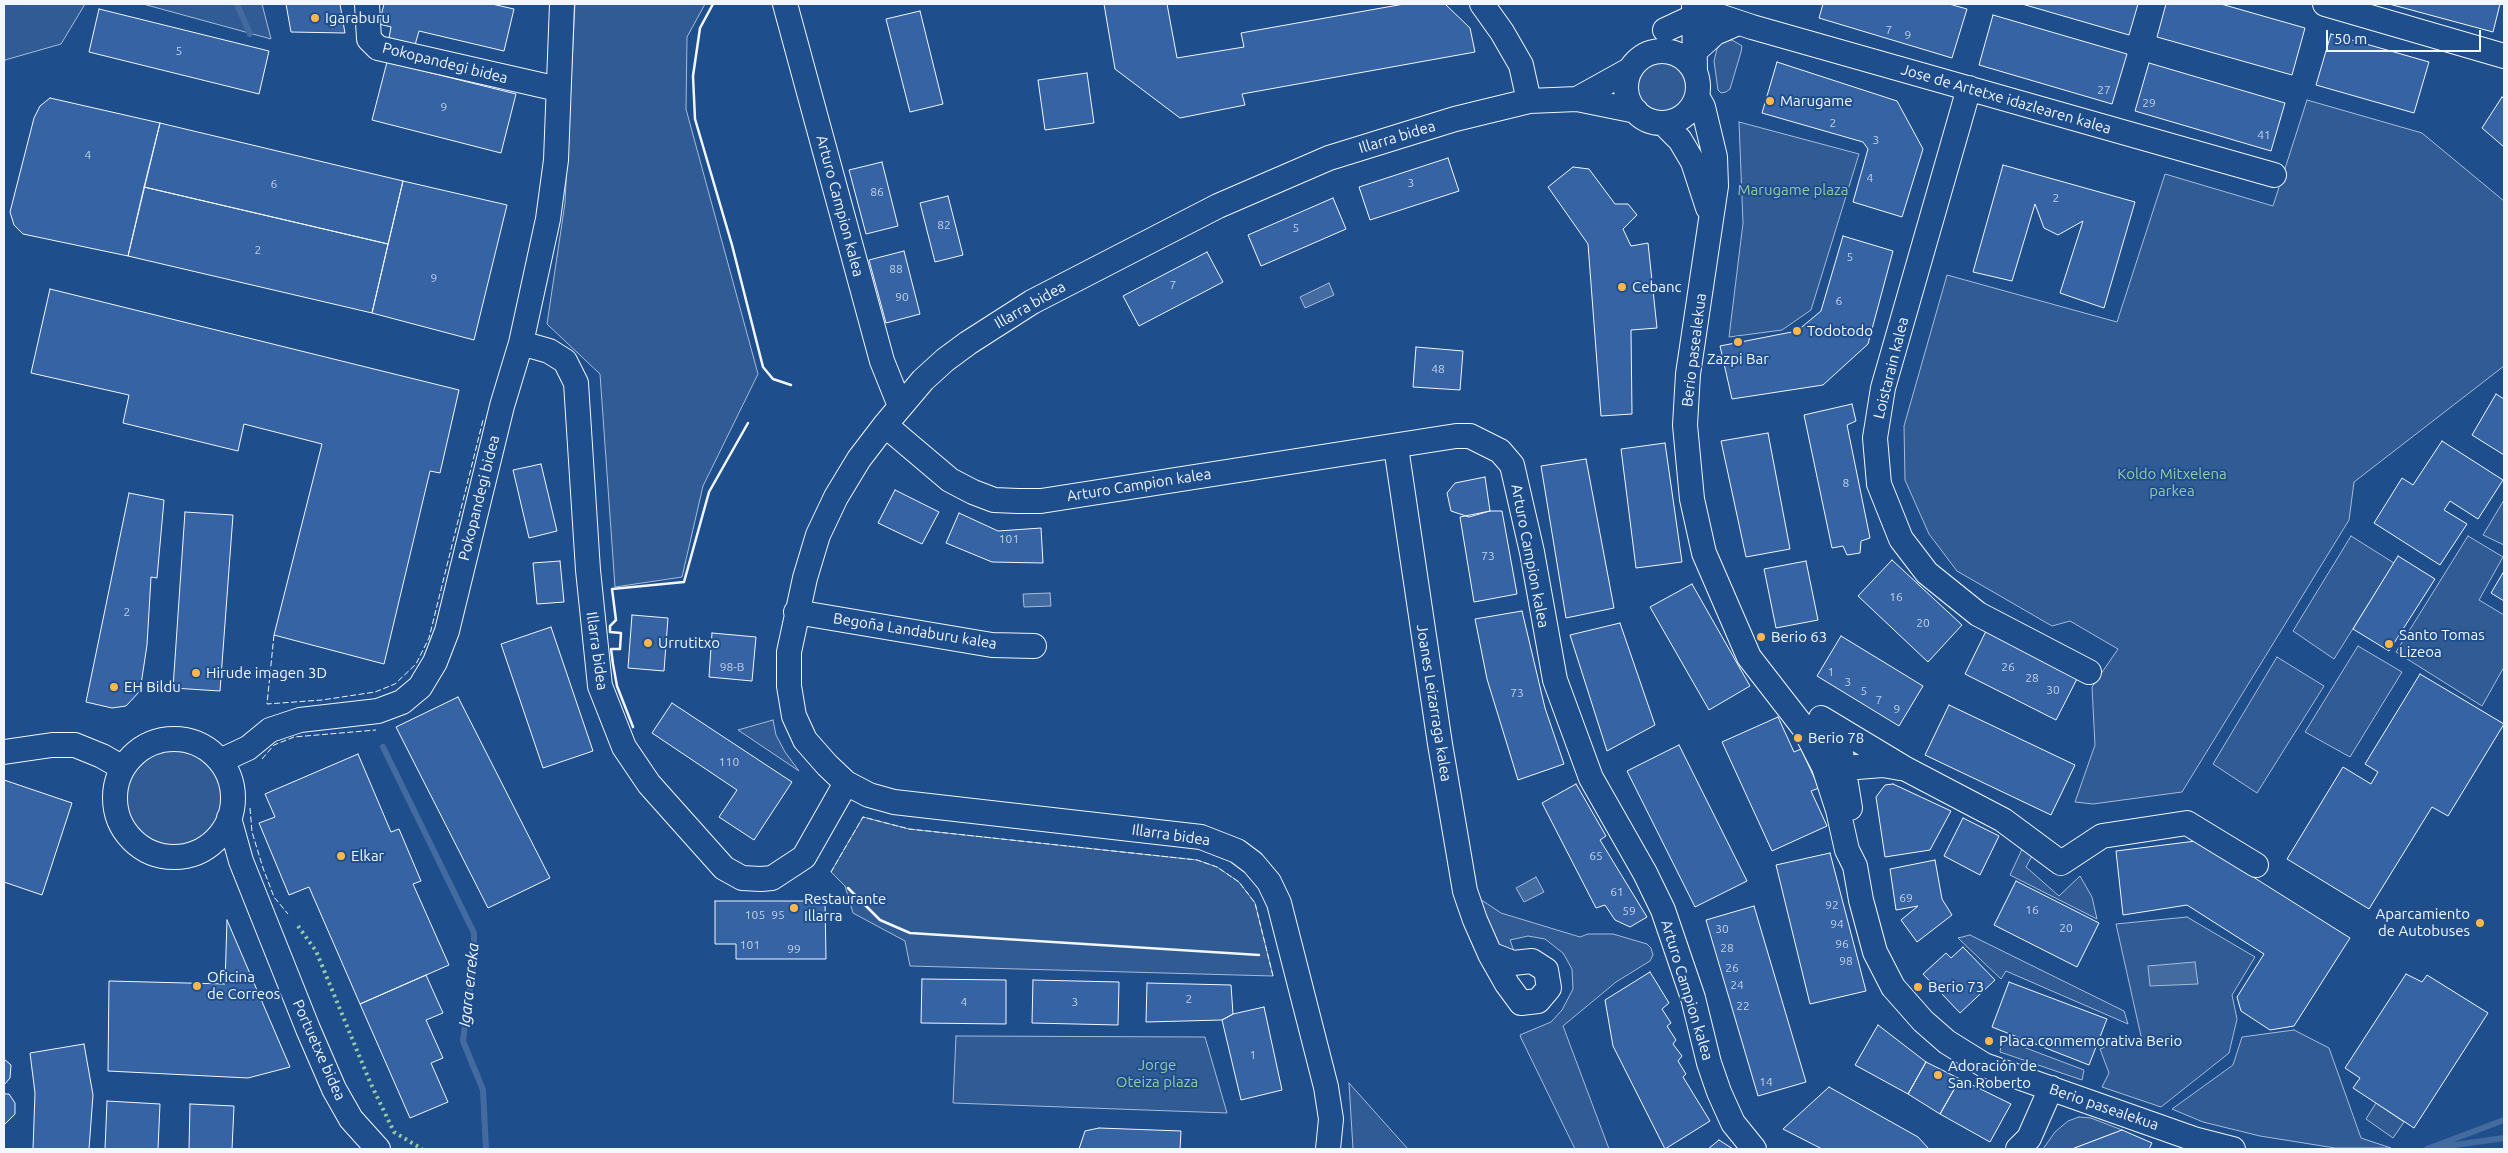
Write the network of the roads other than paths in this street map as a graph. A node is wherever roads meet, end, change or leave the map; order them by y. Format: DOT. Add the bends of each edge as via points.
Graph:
graph roads {
  1 [pos="367,4"];
  2 [pos="562,4"];
  3 [pos="785,4"];
  4 [pos="1482,4"];
  5 [pos="2325,4"];
  6 [pos="1690,8"];
  7 [pos="1738,23"];
  8 [pos="2504,56"];
  9 [pos="1639,62"];
  10 [pos="1694,62"];
  11 [pos="1969,88"];
  12 [pos="558,89"];
  13 [pos="1697,96"];
  14 [pos="1577,99"];
  15 [pos="1529,101"];
  16 [pos="1636,111"];
  17 [pos="1663,122"];
  18 [pos="2274,175"];
  19 [pos="1711,218"];
  20 [pos="521,343"];
  21 [pos="900,406"];
  22 [pos="885,425"];
  23 [pos="1396,447"];
  24 [pos="796,612"];
  25 [pos="1734,625"];
  26 [pos="1034,646"];
  27 [pos="2089,672"];
  28 [pos="1821,718"];
  29 [pos="4,752"];
  30 [pos="1818,754"];
  31 [pos="220,761"];
  32 [pos="123,768"];
  33 [pos="1844,768"];
  34 [pos="1904,768"];
  35 [pos="846,783"];
  36 [pos="230,818"];
  37 [pos="195,853"];
  38 [pos="2256,865"];
  39 [pos="1855,866"];
  40 [pos="251,887"];
  41 [pos="1490,954"];
  42 [pos="2051,1088"];
  43 [pos="378,1149"];
  44 [pos="1328,1149"];
  45 [pos="1754,1149"];
  46 [pos="2018,1149"];
  47 [pos="2233,1149"];
  1 -- 12 [label="street, Pokopandegi bidea" via="369,39 378,48"];
  2 -- 12 [label="street, Pokopandegi bidea"];
  3 -- 21 [label="street, Arturo Campion kalea" via="882,362"];
  4 -- 15 [label="street" via="1521,65"];
  5 -- 8 [label="street"];
  6 -- 7 [label="street, Jose de Artetxe idazlearen kalea"];
  6 -- 9 [label="street" via="1665,30"];
  6 -- 10 [label="street"];
  7 -- 10 [label="street" via="1715,33"];
  7 -- 11 [label="street, Jose de Artetxe idazlearen kalea"];
  9 -- 10 [label="street" via="1657,51"];
  9 -- 14 [label="street, Illarra bidea"];
  9 -- 16 [label="street" via="1627,91"];
  10 -- 13 [label="street"];
  11 -- 18 [label="street, Jose de Artetxe idazlearen kalea"];
  11 -- 27 [label="street, Loistarain kalea" via="1883,388 1875,438 1879,484 1901,539 1927,573 1978,614"];
  12 -- 20 [label="street, Pokopandegi bidea" via="556,160 548,219"];
  13 -- 17 [label="street" via="1685,115"];
  13 -- 19 [label="street, Berio pasealekua" via="1703,107 1715,157 1716,186"];
  14 -- 15 [label="street, Illarra bidea"];
  14 -- 16 [label="street, Illarra bidea"];
  15 -- 21 [label="street, Illarra bidea" via="1455,119 1329,158 1218,206 1032,302 993,326 940,365"];
  16 -- 17 [label="street" via="1644,118"];
  17 -- 19 [label="street, Berio pasealekua" via="1680,140 1693,162"];
  19 -- 25 [label="street, Berio pasealekua" via="1688,374 1686,449 1692,499 1704,553"];
  20 -- 31 [label="street, Pokopandegi bidea" via="502,406 447,631 435,662 420,687 402,702 378,711 300,720 270,730 248,748"];
  20 -- 35 [label="street, Illarra bidea" via="549,351 565,361 576,383 588,570 600,686 624,747 648,784 724,868 742,878 761,879 777,875 804,857"];
  21 -- 22 [label="street, Illarra bidea"];
  22 -- 23 [label="street, Arturo Campion kalea" via="950,480 994,500 1041,501"];
  22 -- 24 [label="street, Illarra bidea" via="836,497 818,535"];
  23 -- 41 [label="street, Joanes Leizarraga kalea" via="1465,892"];
  23 -- 45 [label="street, Arturo Campion kalea" via="1470,436 1500,451 1512,465 1532,552 1555,680 1592,778 1663,910 1693,998 1719,1092 1733,1123"];
  24 -- 26 [label="street, Begoña Landaburu kalea" via="992,644"];
  24 -- 35 [label="street, Illarra bidea" via="789,652 788,686 794,716 805,740"];
  25 -- 28 [label="street, Berio pasealekua" via="1748,634 1781,679"];
  25 -- 30 [label="street, Berio pasealekua" via="1748,657 1804,728"];
  28 -- 33 [label="street, Berio pasealekua" via="1840,747"];
  28 -- 34 [label="street, Berio pasealekua"];
  29 -- 32 [label="street" via="75,745"];
  30 -- 33 [label="street"];
  30 -- 39 [label="street, Berio pasealekua" via="1833,791 1847,850"];
  31 -- 32 [label="street" via="208,750 178,739 146,746"];
  31 -- 36 [label="street" via="230,779 233,798"];
  32 -- 37 [label="street" via="116,785 115,803 119,820 129,836 143,848 159,855 177,857"];
  33 -- 34 [label="street" via="1883,765"];
  33 -- 39 [label="street, Berio pasealekua" via="1858,850"];
  34 -- 38 [label="street, Berio pasealekua" via="2003,820 2061,863 2102,836 2187,823"];
  35 -- 44 [label="street, Illarra bidea" via="869,795 894,802 1201,837 1238,851 1269,882 1279,903 1326,1087 1331,1119"];
  36 -- 37 [label="street" via="210,845"];
  36 -- 40 [label="street, Portuetxe bidea"];
  37 -- 40 [label="street, Portuetxe bidea" via="219,859 235,869"];
  39 -- 42 [label="street, Berio pasealekua" via="1875,952 1893,987 1922,1021 1947,1042 1984,1064"];
  40 -- 43 [label="street, Portuetxe bidea" via="334,1089 352,1119"];
  42 -- 46 [label="street" via="2029,1138"];
  42 -- 47 [label="street, Berio pasealekua" via="2194,1139"];
}
